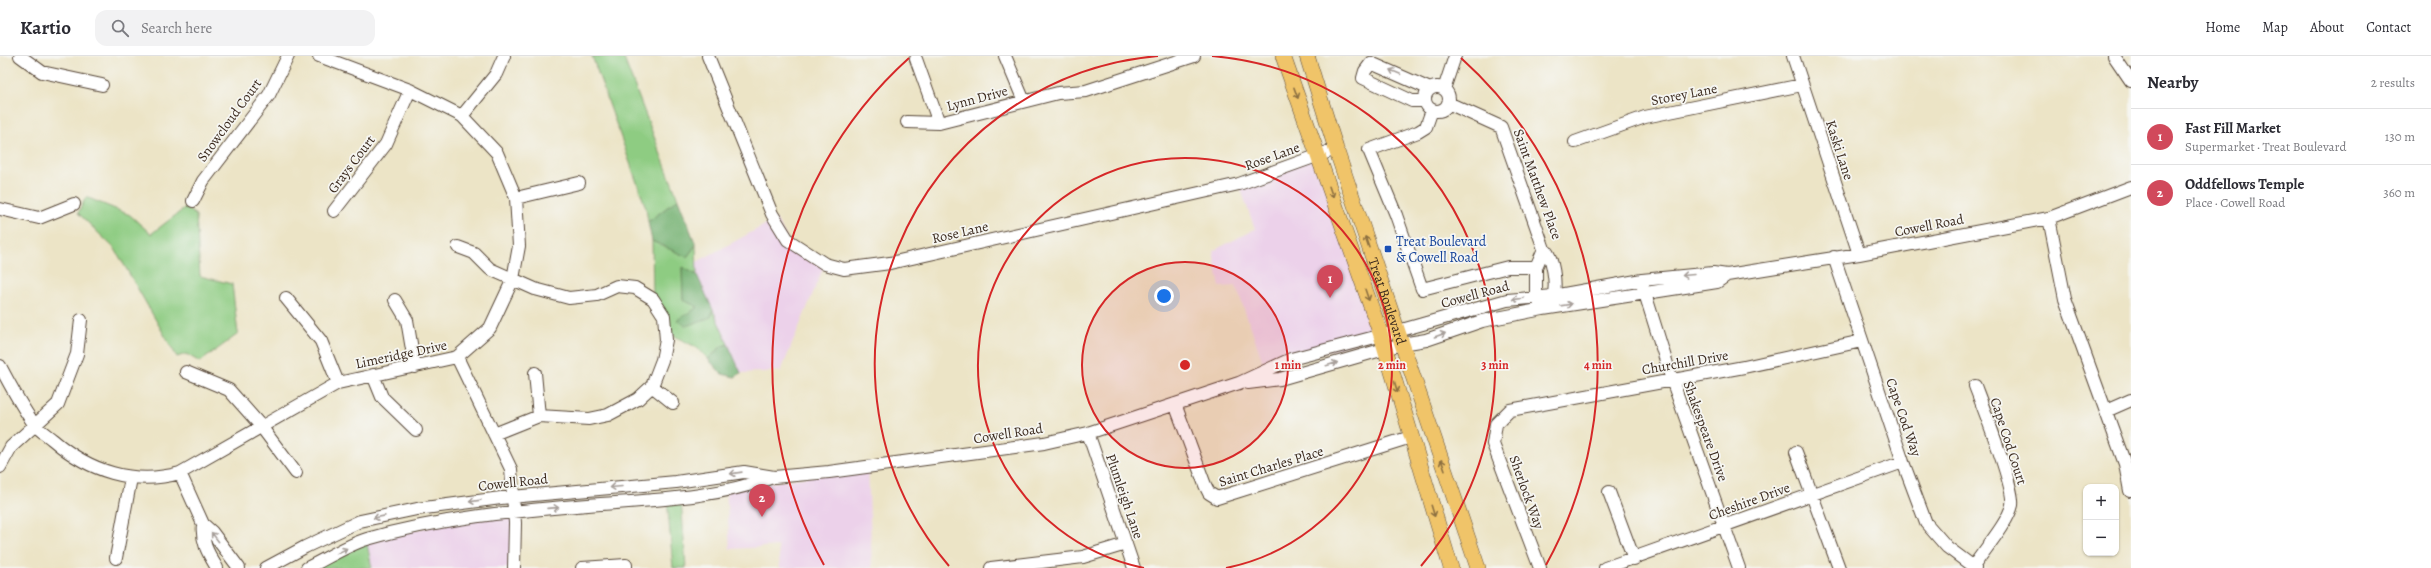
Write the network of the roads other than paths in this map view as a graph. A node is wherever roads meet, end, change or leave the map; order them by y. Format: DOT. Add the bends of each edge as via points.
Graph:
graph roads {
  1 [pos="20,56"];
  2 [pos="288,56"];
  3 [pos="319,56"];
  4 [pos="504,56"];
  5 [pos="708,56"];
  6 [pos="1006,56"];
  7 [pos="1194,56"];
  8 [pos="1283,56"];
  9 [pos="1306,56"];
  10 [pos="1455,56"];
  11 [pos="1793,56"];
  12 [pos="2114,56"];
  13 [pos="1179,58"];
  14 [pos="916,60"];
  15 [pos="2131,81"];
  16 [pos="102,85"];
  17 [pos="1802,85"];
  18 [pos="1444,89"];
  19 [pos="410,90"];
  20 [pos="1429,100"];
  21 [pos="1024,101"];
  22 [pos="1448,103"];
  23 [pos="462,116"];
  24 [pos="907,122"];
  25 [pos="938,123"];
  26 [pos="1575,142"];
  27 [pos="1336,149"];
  28 [pos="1318,155"];
  29 [pos="579,183"];
  30 [pos="2131,187"];
  31 [pos="516,198"];
  32 [pos="193,201"];
  33 [pos="74,204"];
  34 [pos="0,209"];
  35 [pos="334,211"];
  36 [pos="2048,218"];
  37 [pos="458,247"];
  38 [pos="1544,249"];
  39 [pos="1859,254"];
  40 [pos="1834,257"];
  41 [pos="1536,267"];
  42 [pos="1727,274"];
  43 [pos="513,279"];
  44 [pos="1642,280"];
  45 [pos="1645,294"];
  46 [pos="1536,296"];
  47 [pos="1553,296"];
  48 [pos="286,298"];
  49 [pos="395,300"];
  50 [pos="1543,309"];
  51 [pos="81,320"];
  52 [pos="1381,335"];
  53 [pos="1400,338"];
  54 [pos="1862,341"];
  55 [pos="1385,349"];
  56 [pos="457,358"];
  57 [pos="0,366"];
  58 [pos="415,367"];
  59 [pos="186,372"];
  60 [pos="535,373"];
  61 [pos="373,375"];
  62 [pos="1672,380"];
  63 [pos="338,383"];
  64 [pos="1239,384"];
  65 [pos="652,386"];
  66 [pos="1975,386"];
  67 [pos="2131,400"];
  68 [pos="673,403"];
  69 [pos="1175,404"];
  70 [pos="2106,411"];
  71 [pos="539,416"];
  72 [pos="1496,424"];
  73 [pos="35,425"];
  74 [pos="260,425"];
  75 [pos="416,430"];
  76 [pos="1088,433"];
  77 [pos="494,434"];
  78 [pos="1411,437"];
  79 [pos="1796,452"];
  80 [pos="1903,462"];
  81 [pos="0,467"];
  82 [pos="180,473"];
  83 [pos="296,473"];
  84 [pos="774,477"];
  85 [pos="131,478"];
  86 [pos="2130,491"];
  87 [pos="1609,492"];
  88 [pos="1814,494"];
  89 [pos="514,496"];
  90 [pos="514,511"];
  91 [pos="203,524"];
  92 [pos="1724,526"];
  93 [pos="1126,544"];
  94 [pos="116,558"];
  95 [pos="1634,558"];
  96 [pos="1974,567"];
  97 [pos="217,568"];
  98 [pos="239,568"];
  99 [pos="266,568"];
  100 [pos="307,568"];
  101 [pos="514,568"];
  102 [pos="582,568"];
  103 [pos="626,568"];
  104 [pos="991,568"];
  105 [pos="1134,568"];
  106 [pos="1451,568"];
  107 [pos="1478,568"];
  108 [pos="1540,568"];
  109 [pos="1605,568"];
  110 [pos="1739,568"];
  111 [pos="1839,568"];
  1 -- 16 [label="street" via="42,72"];
  2 -- 32 [label="street, Snowcloud Court" via="269,95 203,181"];
  3 -- 19 [label="street, Limeridge Drive"];
  4 -- 23 [label="street" via="496,74"];
  5 -- 28 [label="street, Rose Lane" via="772,214 788,240 825,264 844,269 890,263 1239,184"];
  6 -- 21 [label="street, Lynn Drive"];
  7 -- 13 [label="street, Lynn Drive"];
  8 -- 28 [label="main road, Treat Boulevard, one-way"];
  9 -- 27 [label="main road, Treat Boulevard"];
  10 -- 18 [label="street"];
  11 -- 17 [label="street, Kaski Lane"];
  12 -- 15 [label="street"];
  13 -- 21 [label="street, Lynn Drive" via="1086,91 1058,93"];
  14 -- 25 [label="street, Lynn Drive"];
  17 -- 26 [label="street, Storey Lane" via="1645,117"];
  17 -- 39 [label="street, Kaski Lane"];
  18 -- 20 [label="street, one-way" via="1437,87"];
  18 -- 22 [label="street" via="1449,95"];
  19 -- 23 [label="street, Limeridge Drive"];
  19 -- 35 [label="street, Grays Court" via="386,144"];
  20 -- 22 [label="street" via="1440,111"];
  20 -- 41 [label="street" via="1426,126 1418,132 1369,150 1396,215 1422,289 1508,268"];
  21 -- 25 [label="street, Lynn Drive"];
  22 -- 38 [label="street, Saint Matthew Place" via="1501,127"];
  23 -- 31 [label="street, Limeridge Drive" via="497,153"];
  24 -- 25 [label="street, Lynn Drive"];
  27 -- 28 [label="street, Rose Lane"];
  53 -- 27 [label="main road, Treat Boulevard, one-way"];
  28 -- 52 [label="main road, Treat Boulevard, one-way"];
  29 -- 31 [label="street"];
  30 -- 36 [label="street, Cowell Road"];
  31 -- 43 [label="street, Limeridge Drive" via="519,246"];
  33 -- 34 [label="street" via="39,218"];
  36 -- 39 [label="street, Cowell Road"];
  36 -- 70 [label="street" via="2064,299"];
  37 -- 43 [label="street" via="474,253 490,269"];
  38 -- 41 [label="street"];
  38 -- 47 [label="street, Saint Matthew Place" via="1553,262"];
  39 -- 40 [label="street, Cowell Road"];
  40 -- 42 [label="street, Cowell Road"];
  40 -- 54 [label="street, Cape Cod Way"];
  41 -- 46 [label="street"];
  42 -- 44 [label="street, Cowell Road, one-way"];
  42 -- 45 [label="street, Cowell Road" via="1717,282"];
  43 -- 56 [label="street, Limeridge Drive" via="490,328"];
  43 -- 65 [label="street" via="535,289 569,298 597,295 617,286 634,288 653,299 664,316 666,340"];
  44 -- 45 [label="street, Shakespeare Drive"];
  44 -- 47 [label="street, Cowell Road"];
  50 -- 45 [label="street, Cowell Road, one-way"];
  45 -- 62 [label="street, Shakespeare Drive"];
  46 -- 47 [label="street, Cowell Road"];
  46 -- 50 [label="street"];
  46 -- 53 [label="street, Cowell Road, one-way" via="1507,300"];
  47 -- 50 [label="street"];
  48 -- 63 [label="street" via="322,342"];
  49 -- 58 [label="street" via="407,320"];
  53 -- 50 [label="street, Cowell Road, one-way" via="1426,340 1482,321"];
  51 -- 73 [label="street" via="77,354 58,404"];
  52 -- 53 [label="street, Cowell Road"];
  52 -- 55 [label="main road, Treat Boulevard"];
  52 -- 64 [label="street, Cowell Road" via="1291,359"];
  53 -- 55 [label="street, Cowell Road"];
  107 -- 53 [label="main road, Treat Boulevard, one-way"];
  54 -- 62 [label="street, Churchill Drive"];
  54 -- 80 [label="street, Cape Cod Way"];
  64 -- 55 [label="street, Cowell Road, one-way" via="1280,379"];
  55 -- 78 [label="main road, Treat Boulevard, one-way"];
  56 -- 58 [label="street, Limeridge Drive"];
  56 -- 77 [label="street"];
  57 -- 73 [label="street, Limeridge Drive"];
  58 -- 61 [label="street, Limeridge Drive"];
  59 -- 74 [label="street" via="229,390"];
  60 -- 71 [label="street"];
  61 -- 63 [label="street, Limeridge Drive"];
  61 -- 75 [label="street" via="382,397"];
  62 -- 72 [label="street, Churchill Drive" via="1510,410"];
  62 -- 92 [label="street, Shakespeare Drive"];
  63 -- 74 [label="street, Limeridge Drive"];
  64 -- 69 [label="street, Cowell Road"];
  65 -- 68 [label="street"];
  65 -- 71 [label="street" via="638,399 608,415 589,419"];
  66 -- 96 [label="street, Cape Cod Court" via="2010,484 2012,504"];
  67 -- 70 [label="street"];
  69 -- 76 [label="street, Cowell Road"];
  69 -- 78 [label="street, Saint Charles Place" via="1208,493 1217,498"];
  70 -- 86 [label="street" via="2125,464"];
  71 -- 77 [label="street"];
  72 -- 108 [label="street, Sherlock Way" via="1493,444"];
  73 -- 81 [label="street" via="11,447"];
  73 -- 85 [label="street, Limeridge Drive" via="64,450 100,471"];
  74 -- 82 [label="street, Limeridge Drive"];
  74 -- 83 [label="street"];
  76 -- 84 [label="street, Cowell Road" via="997,451"];
  76 -- 93 [label="street, Plumleigh Lane"];
  77 -- 89 [label="street" via="511,469"];
  78 -- 106 [label="main road, Treat Boulevard, one-way"];
  79 -- 88 [label="street"];
  80 -- 88 [label="street, Cheshire Drive"];
  80 -- 96 [label="street, Cape Cod Way" via="1926,523 1947,547"];
  82 -- 85 [label="street, Limeridge Drive" via="162,478"];
  82 -- 91 [label="street"];
  84 -- 89 [label="street, Cowell Road, one-way" via="744,472 676,482"];
  90 -- 84 [label="street, Cowell Road, one-way" via="667,499 748,486"];
  85 -- 94 [label="street"];
  87 -- 95 [label="street"];
  88 -- 92 [label="street, Cheshire Drive"];
  88 -- 111 [label="street"];
  89 -- 90 [label="street"];
  89 -- 99 [label="street, Cowell Road, one-way" via="417,509 360,521"];
  100 -- 90 [label="street, Cowell Road, one-way" via="366,539 420,526"];
  90 -- 101 [label="street"];
  91 -- 97 [label="street" via="204,546"];
  98 -- 91 [label="street, one-way"];
  92 -- 95 [label="street, Cheshire Drive"];
  92 -- 110 [label="street, Shakespeare Drive"];
  93 -- 104 [label="street" via="1083,557"];
  93 -- 105 [label="street, Plumleigh Lane"];
  95 -- 109 [label="street, Cheshire Drive"];
  102 -- 103 [label="street" via="626,565"];
}
